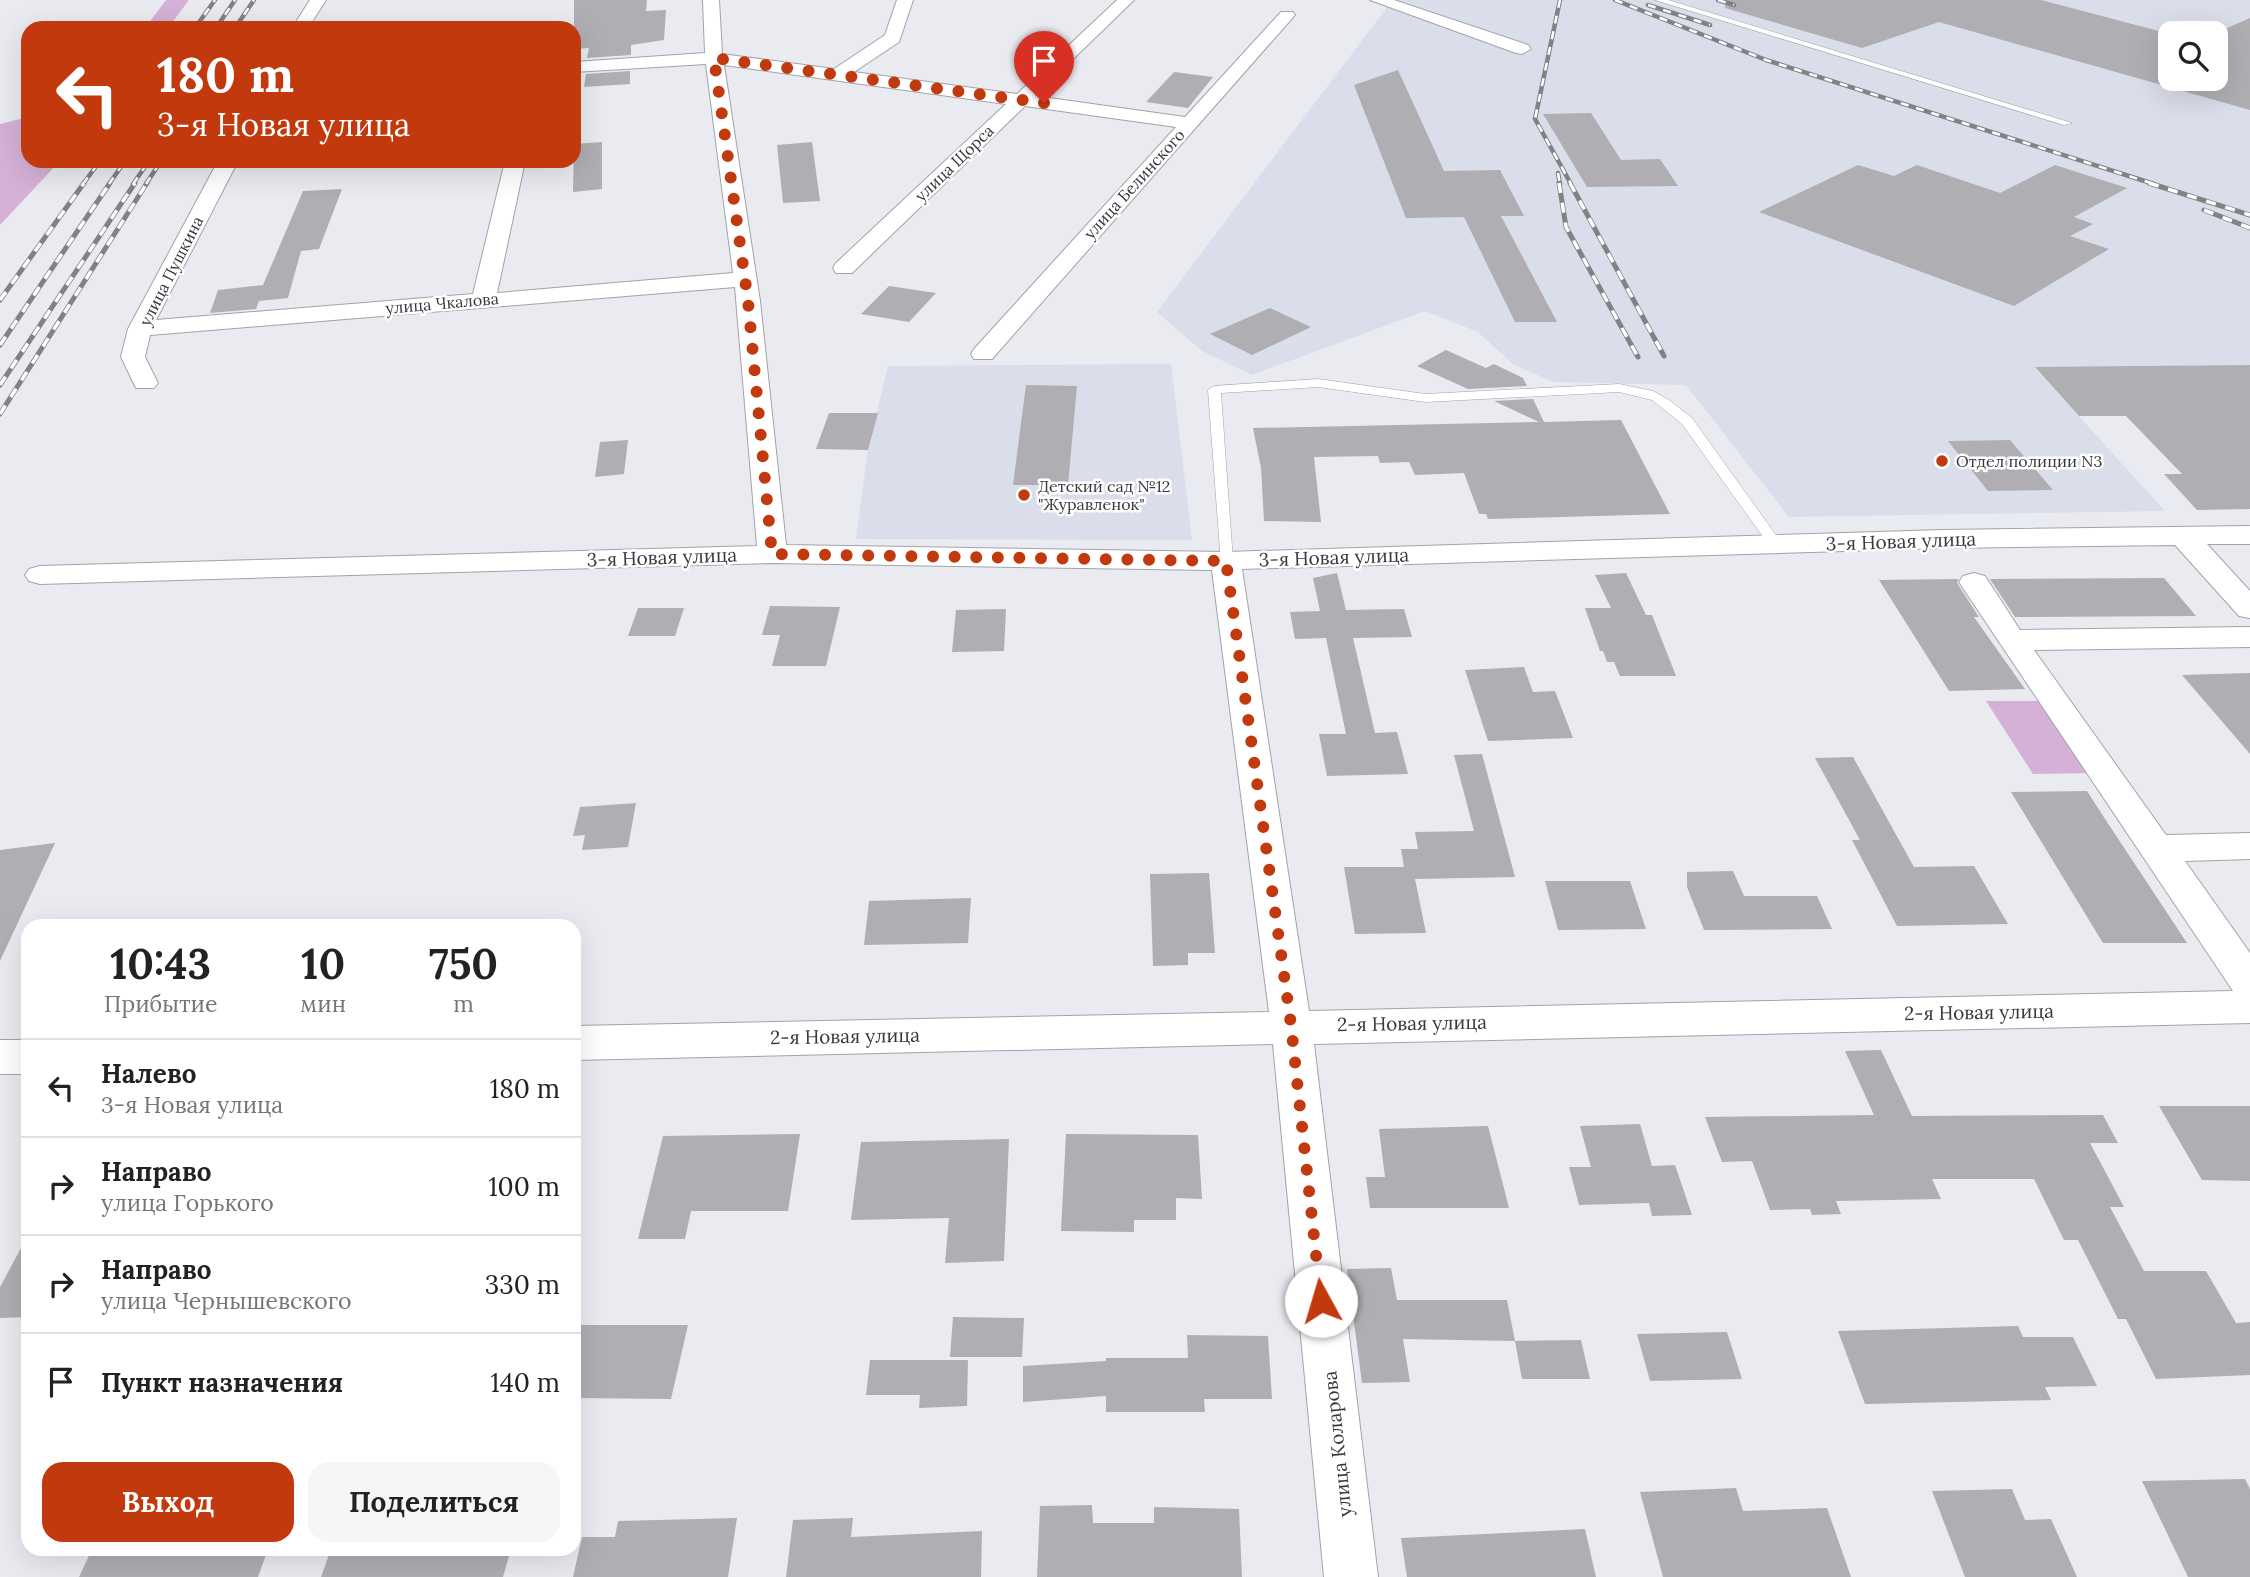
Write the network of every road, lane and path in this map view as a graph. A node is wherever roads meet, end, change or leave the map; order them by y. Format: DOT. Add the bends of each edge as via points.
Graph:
graph roads {
  1 [pos="318,0"];
  2 [pos="711,0"];
  3 [pos="905,0"];
  4 [pos="1126,0"];
  5 [pos="1378,0"];
  6 [pos="1659,0"];
  7 [pos="1286,15"];
  8 [pos="304,21"];
  9 [pos="1522,49"];
  10 [pos="714,58"];
  11 [pos="581,67"];
  12 [pos="836,75"];
  13 [pos="1020,100"];
  14 [pos="1188,123"];
  15 [pos="2067,123"];
  16 [pos="224,168"];
  17 [pos="513,168"];
  18 [pos="844,268"];
  19 [pos="745,279"];
  20 [pos="484,299"];
  21 [pos="140,329"];
  22 [pos="983,354"];
  23 [pos="145,383"];
  24 [pos="2250,535"];
  25 [pos="2183,536"];
  26 [pos="1776,545"];
  27 [pos="772,554"];
  28 [pos="1226,561"];
  29 [pos="40,575"];
  30 [pos="1974,582"];
  31 [pos="2250,609"];
  32 [pos="2250,637"];
  33 [pos="2011,640"];
  34 [pos="2250,846"];
  35 [pos="2155,849"];
  36 [pos="2250,984"];
  37 [pos="2250,1007"];
  38 [pos="1291,1025"];
  39 [pos="581,1043"];
  40 [pos="0,1057"];
  41 [pos="21,1057"];
  42 [pos="1351,1577"];
  1 -- 8 [label="street"];
  2 -- 10 [label="street"];
  3 -- 12 [label="street" via="893,38"];
  4 -- 13 [label="street, улица Щорса"];
  5 -- 9 [label="street"];
  6 -- 15 [label="lane"];
  7 -- 14 [label="street, улица Белинского"];
  10 -- 11 [label="street"];
  10 -- 12 [label="street"];
  10 -- 19 [label="street"];
  12 -- 13 [label="street"];
  13 -- 14 [label="street"];
  13 -- 18 [label="street, улица Щорса"];
  14 -- 22 [label="street, улица Белинского"];
  16 -- 21 [label="street, улица Пушкина"];
  17 -- 20 [label="street"];
  19 -- 20 [label="street, улица Чкалова"];
  19 -- 27 [label="street"];
  20 -- 21 [label="street, улица Чкалова"];
  21 -- 23 [label="street, улица Пушкина" via="133,357"];
  24 -- 25 [label="street, 3-я Новая улица"];
  25 -- 26 [label="street, 3-я Новая улица"];
  25 -- 31 [label="street"];
  26 -- 28 [label="street, 3-я Новая улица"];
  26 -- 28 [label="lane" via="1687,421 1647,393 1619,388 1425,398 1318,383 1213,390"];
  27 -- 28 [label="street, 3-я Новая улица"];
  27 -- 29 [label="street, 3-я Новая улица"];
  28 -- 38 [label="street, улица Коларова"];
  30 -- 33 [label="street"];
  32 -- 33 [label="street"];
  33 -- 35 [label="street"];
  34 -- 35 [label="street"];
  35 -- 36 [label="street"];
  37 -- 38 [label="street, 2-я Новая улица"];
  38 -- 39 [label="street, 2-я Новая улица"];
  38 -- 42 [label="street, улица Коларова"];
  40 -- 41 [label="street"];
}
